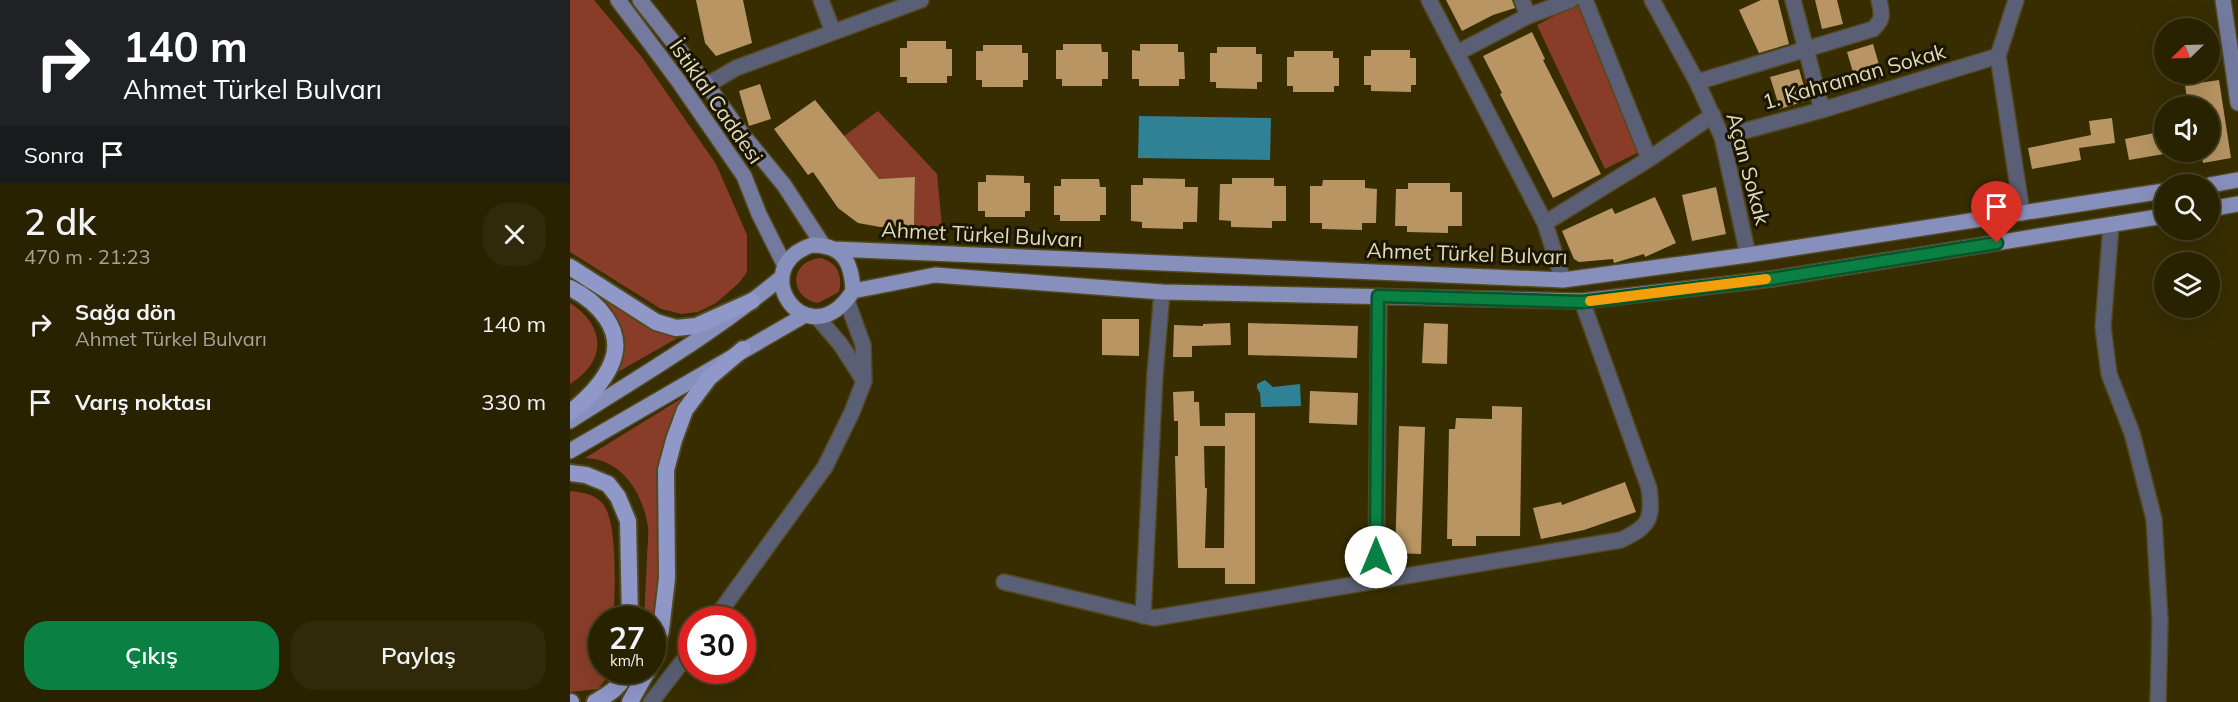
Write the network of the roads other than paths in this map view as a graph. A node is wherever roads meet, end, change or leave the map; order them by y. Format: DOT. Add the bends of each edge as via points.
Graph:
graph roads {
  1 [pos="618,0"];
  2 [pos="640,0"];
  3 [pos="821,0"];
  4 [pos="921,0"];
  5 [pos="1429,0"];
  6 [pos="1522,0"];
  7 [pos="1571,0"];
  8 [pos="1585,0"];
  9 [pos="1652,0"];
  10 [pos="1793,0"];
  11 [pos="1879,0"];
  12 [pos="2016,0"];
  13 [pos="2223,0"];
  14 [pos="1528,16"];
  15 [pos="833,32"];
  16 [pos="1805,51"];
  17 [pos="1457,53"];
  18 [pos="1998,56"];
  19 [pos="1697,82"];
  20 [pos="707,85"];
  21 [pos="2238,103"];
  22 [pos="1822,110"];
  23 [pos="1713,115"];
  24 [pos="1722,137"];
  25 [pos="1649,159"];
  26 [pos="2238,180"];
  27 [pos="2220,183"];
  28 [pos="2154,193"];
  29 [pos="2238,204"];
  30 [pos="2220,207"];
  31 [pos="2022,213"];
  32 [pos="2154,218"];
  33 [pos="1545,223"];
  34 [pos="2111,225"];
  35 [pos="829,247"];
  36 [pos="1748,255"];
  37 [pos="570,267"];
  38 [pos="783,271"];
  39 [pos="1563,280"];
  40 [pos="570,288"];
  41 [pos="1162,292"];
  42 [pos="850,296"];
  43 [pos="1378,296"];
  44 [pos="752,302"];
  45 [pos="1582,302"];
  46 [pos="811,316"];
  47 [pos="743,350"];
  48 [pos="864,381"];
  49 [pos="570,413"];
  50 [pos="570,420"];
  51 [pos="570,451"];
  52 [pos="570,473"];
  53 [pos="1376,581"];
  54 [pos="1004,582"];
  55 [pos="630,606"];
  56 [pos="664,606"];
  57 [pos="724,606"];
  58 [pos="1143,616"];
  59 [pos="678,667"];
  60 [pos="619,684"];
  61 [pos="640,684"];
  62 [pos="595,702"];
  63 [pos="630,702"];
  64 [pos="651,702"];
  65 [pos="2158,702"];
  1 -- 38 [label="main road, İstiklal Caddesi" via="744,176"];
  2 -- 20 [label="main road, İstiklal Caddesi"];
  3 -- 15 [label="street"];
  4 -- 15 [label="street"];
  5 -- 17 [label="street"];
  6 -- 14 [label="street"];
  7 -- 14 [label="street"];
  8 -- 25 [label="street"];
  9 -- 19 [label="street, Açan Sokak"];
  10 -- 16 [label="street"];
  11 -- 16 [label="street" via="1882,14 1873,29"];
  12 -- 18 [label="street"];
  13 -- 21 [label="main road"];
  14 -- 17 [label="street"];
  15 -- 20 [label="street" via="736,68"];
  16 -- 19 [label="street"];
  16 -- 22 [label="street"];
  17 -- 33 [label="street"];
  18 -- 22 [label="street, 1. Kahraman Sokak"];
  18 -- 31 [label="street"];
  19 -- 23 [label="street, Açan Sokak"];
  20 -- 35 [label="main road, İstiklal Caddesi"];
  22 -- 24 [label="street, 1. Kahraman Sokak"];
  23 -- 24 [label="street, Açan Sokak"];
  23 -- 25 [label="street"];
  24 -- 36 [label="street, Açan Sokak"];
  25 -- 33 [label="street"];
  26 -- 27 [label="main road"];
  28 -- 31 [label="main road, Ahmet Türkel Bulvarı"];
  29 -- 30 [label="main road"];
  31 -- 36 [label="main road, Ahmet Türkel Bulvarı"];
  32 -- 34 [label="main road, Ahmet Türkel Bulvarı"];
  33 -- 39 [label="street"];
  34 -- 45 [label="main road, Ahmet Türkel Bulvarı" via="1771,279"];
  34 -- 65 [label="street" via="2103,327 2109,374 2132,433 2154,519 2160,621"];
  35 -- 38 [label="main road" via="812,245 801,249 791,256"];
  35 -- 39 [label="main road, Ahmet Türkel Bulvarı"];
  35 -- 42 [label="main road" via="844,256 850,267"];
  36 -- 39 [label="main road, Ahmet Türkel Bulvarı"];
  37 -- 44 [label="highway" via="656,322 676,328 696,326"];
  38 -- 44 [label="main road"];
  38 -- 46 [label="main road" via="782,289 787,300 795,309"];
  40 -- 49 [label="highway" via="599,307 615,344 613,361 604,377"];
  41 -- 42 [label="main road, Ahmet Türkel Bulvarı" via="935,275"];
  41 -- 43 [label="main road, Ahmet Türkel Bulvarı"];
  41 -- 58 [label="street"];
  42 -- 46 [label="main road" via="839,310"];
  42 -- 48 [label="street" via="863,345"];
  43 -- 45 [label="main road, Ahmet Türkel Bulvarı"];
  43 -- 53 [label="street"];
  44 -- 50 [label="main road"];
  45 -- 53 [label="street" via="1649,488 1652,511 1647,522 1621,540"];
  46 -- 47 [label="main road"];
  46 -- 48 [label="street" via="841,345"];
  47 -- 51 [label="main road"];
  47 -- 56 [label="highway" via="709,378 685,410 674,440 666,470"];
  48 -- 57 [label="street" via="825,467"];
  52 -- 55 [label="highway" via="608,484 618,497 628,522"];
  53 -- 58 [label="street" via="1154,618"];
  54 -- 58 [label="street"];
  59 -- 64 [label="street"];
  60 -- 62 [label="highway"];
  61 -- 63 [label="highway"];
}
